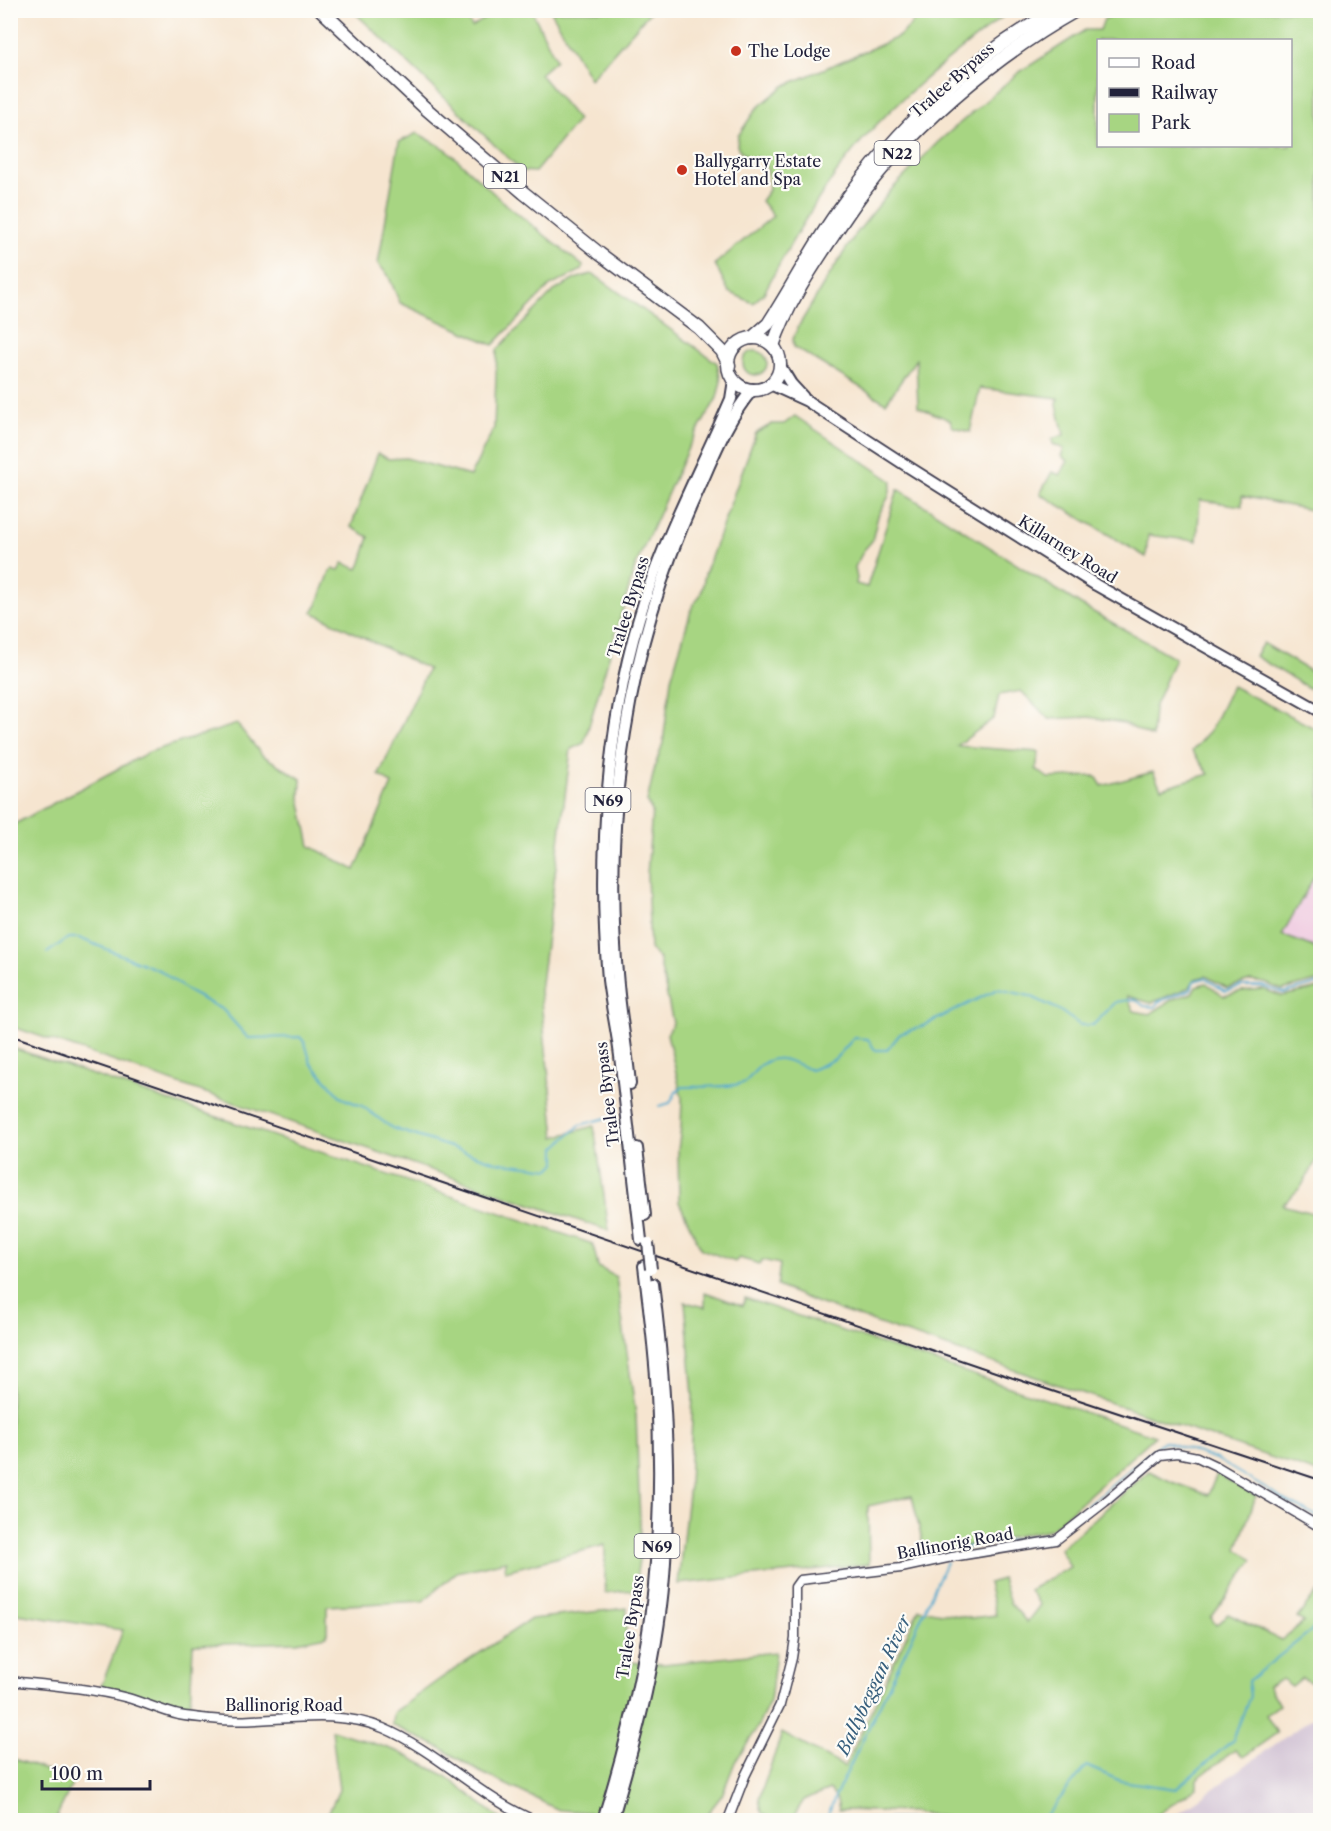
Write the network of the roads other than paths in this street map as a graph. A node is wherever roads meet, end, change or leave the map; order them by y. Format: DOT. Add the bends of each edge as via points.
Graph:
graph roads {
  1 [pos="321,10"];
  2 [pos="1057,10"];
  3 [pos="1077,10"];
  4 [pos="699,328"];
  5 [pos="752,338"];
  6 [pos="740,342"];
  7 [pos="774,346"];
  8 [pos="729,365"];
  9 [pos="780,366"];
  10 [pos="734,380"];
  11 [pos="770,384"];
  12 [pos="753,389"];
  13 [pos="807,401"];
  14 [pos="1320,711"];
  15 [pos="644,1242"];
  16 [pos="648,1267"];
  17 [pos="1320,1527"];
  18 [pos="10,1681"];
  19 [pos="534,1821"];
  20 [pos="603,1821"];
  21 [pos="612,1821"];
  22 [pos="728,1821"];
  1 -- 4 [label="highway, N21" via="424,107 524,193"];
  2 -- 5 [label="highway, Tralee Bypass / N22" via="1001,46 950,86 882,155 840,208 768,324"];
  3 -- 7 [label="highway, Tralee Bypass / N22" via="979,76 945,104 887,163 802,285"];
  4 -- 6 [label="highway, N21"];
  4 -- 8 [label="highway, N21" via="722,351"];
  5 -- 6 [label="highway, N22"];
  5 -- 7 [label="highway"];
  6 -- 8 [label="highway" via="731,352"];
  7 -- 9 [label="highway"];
  8 -- 10 [label="highway"];
  9 -- 11 [label="highway"];
  9 -- 13 [label="main road, Killarney Road" via="790,384"];
  10 -- 12 [label="highway"];
  10 -- 15 [label="main road, Tralee Bypass / N69" via="731,399 680,510 645,599 629,656 613,745 605,846 608,980"];
  11 -- 12 [label="highway"];
  11 -- 13 [label="main road, Killarney Road"];
  12 -- 15 [label="main road, Tralee Bypass / N69" via="726,431 666,570 645,631 621,750 614,852 618,985"];
  13 -- 14 [label="main road, Killarney Road" via="1096,585"];
  15 -- 16 [label="main road, Tralee Bypass / N69, bridge"];
  16 -- 20 [label="main road, Tralee Bypass / N69" via="658,1399 656,1563 633,1710"];
  16 -- 21 [label="main road, Tralee Bypass / N69" via="660,1339 668,1443 665,1563 644,1705"];
  17 -- 22 [label="street, Ballinorig Road" via="1218,1467 1178,1453 1160,1455 1056,1540 902,1568 800,1580 795,1587 792,1658 780,1705"];
  18 -- 19 [label="street, Ballinorig Road" via="127,1698 179,1715 214,1720 327,1717 380,1727"];
}
